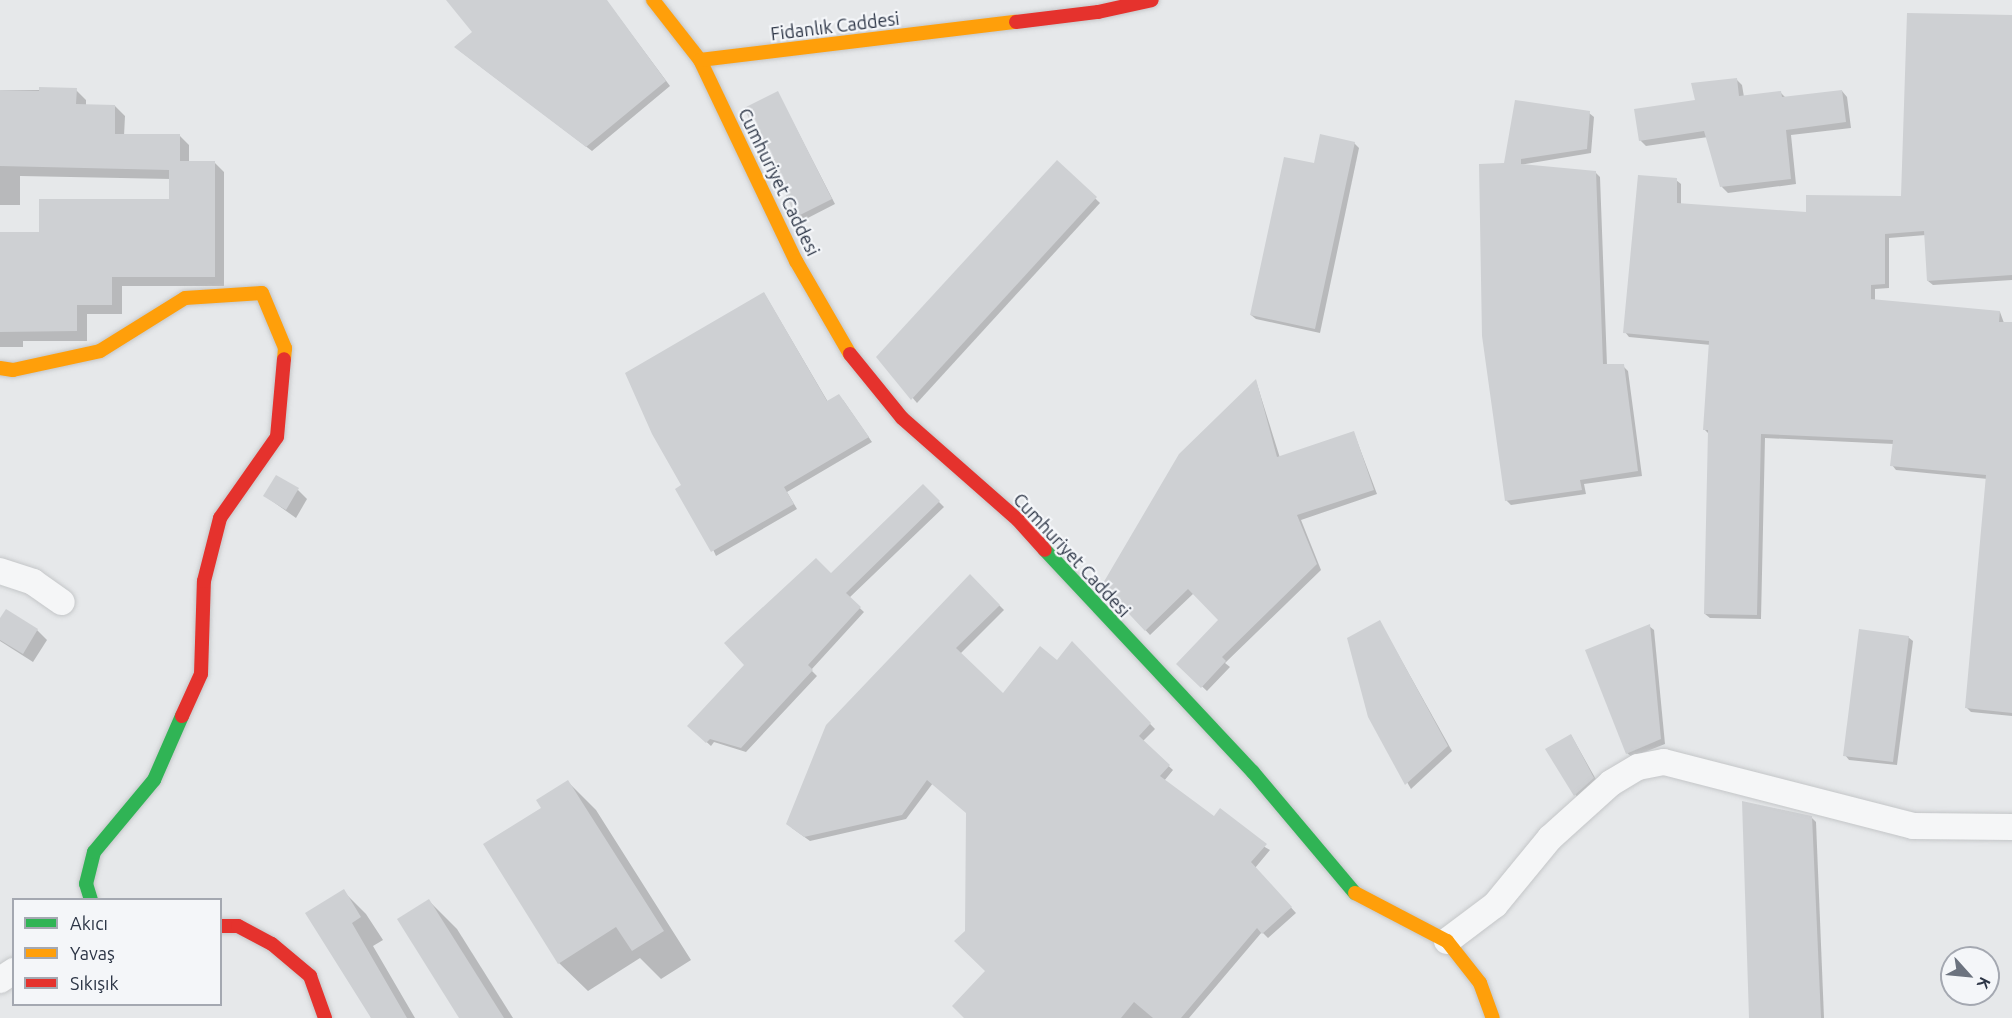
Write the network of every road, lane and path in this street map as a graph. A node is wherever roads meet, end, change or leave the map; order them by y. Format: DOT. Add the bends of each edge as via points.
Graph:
graph roads {
  1 [pos="653,0"];
  2 [pos="1152,0"];
  3 [pos="700,60"];
  4 [pos="0,368"];
  5 [pos="0,571"];
  6 [pos="62,602"];
  7 [pos="2012,827"];
  8 [pos="90,898"];
  9 [pos="222,926"];
  10 [pos="1447,941"];
  11 [pos="325,1018"];
  12 [pos="1493,1018"];
  1 -- 3 [label="street, Cumhuriyet Caddesi"];
  2 -- 3 [label="street, Fidanlık Caddesi" via="1098,12"];
  3 -- 10 [label="street, Cumhuriyet Caddesi" via="796,261 844,347 902,418 1018,520 1253,772 1356,894"];
  4 -- 8 [label="street" via="13,370 100,351 185,298 262,293 285,348 277,437 220,518 204,581 201,674 154,780 94,852 86,885"];
  5 -- 6 [label="street" via="33,582"];
  7 -- 10 [label="street" via="1913,826 1664,762 1655,763 1638,767 1611,783 1550,838 1495,905"];
  9 -- 11 [label="street" via="238,926 272,944 310,976"];
  10 -- 12 [label="street, Cumhuriyet Caddesi" via="1480,983"];
}
